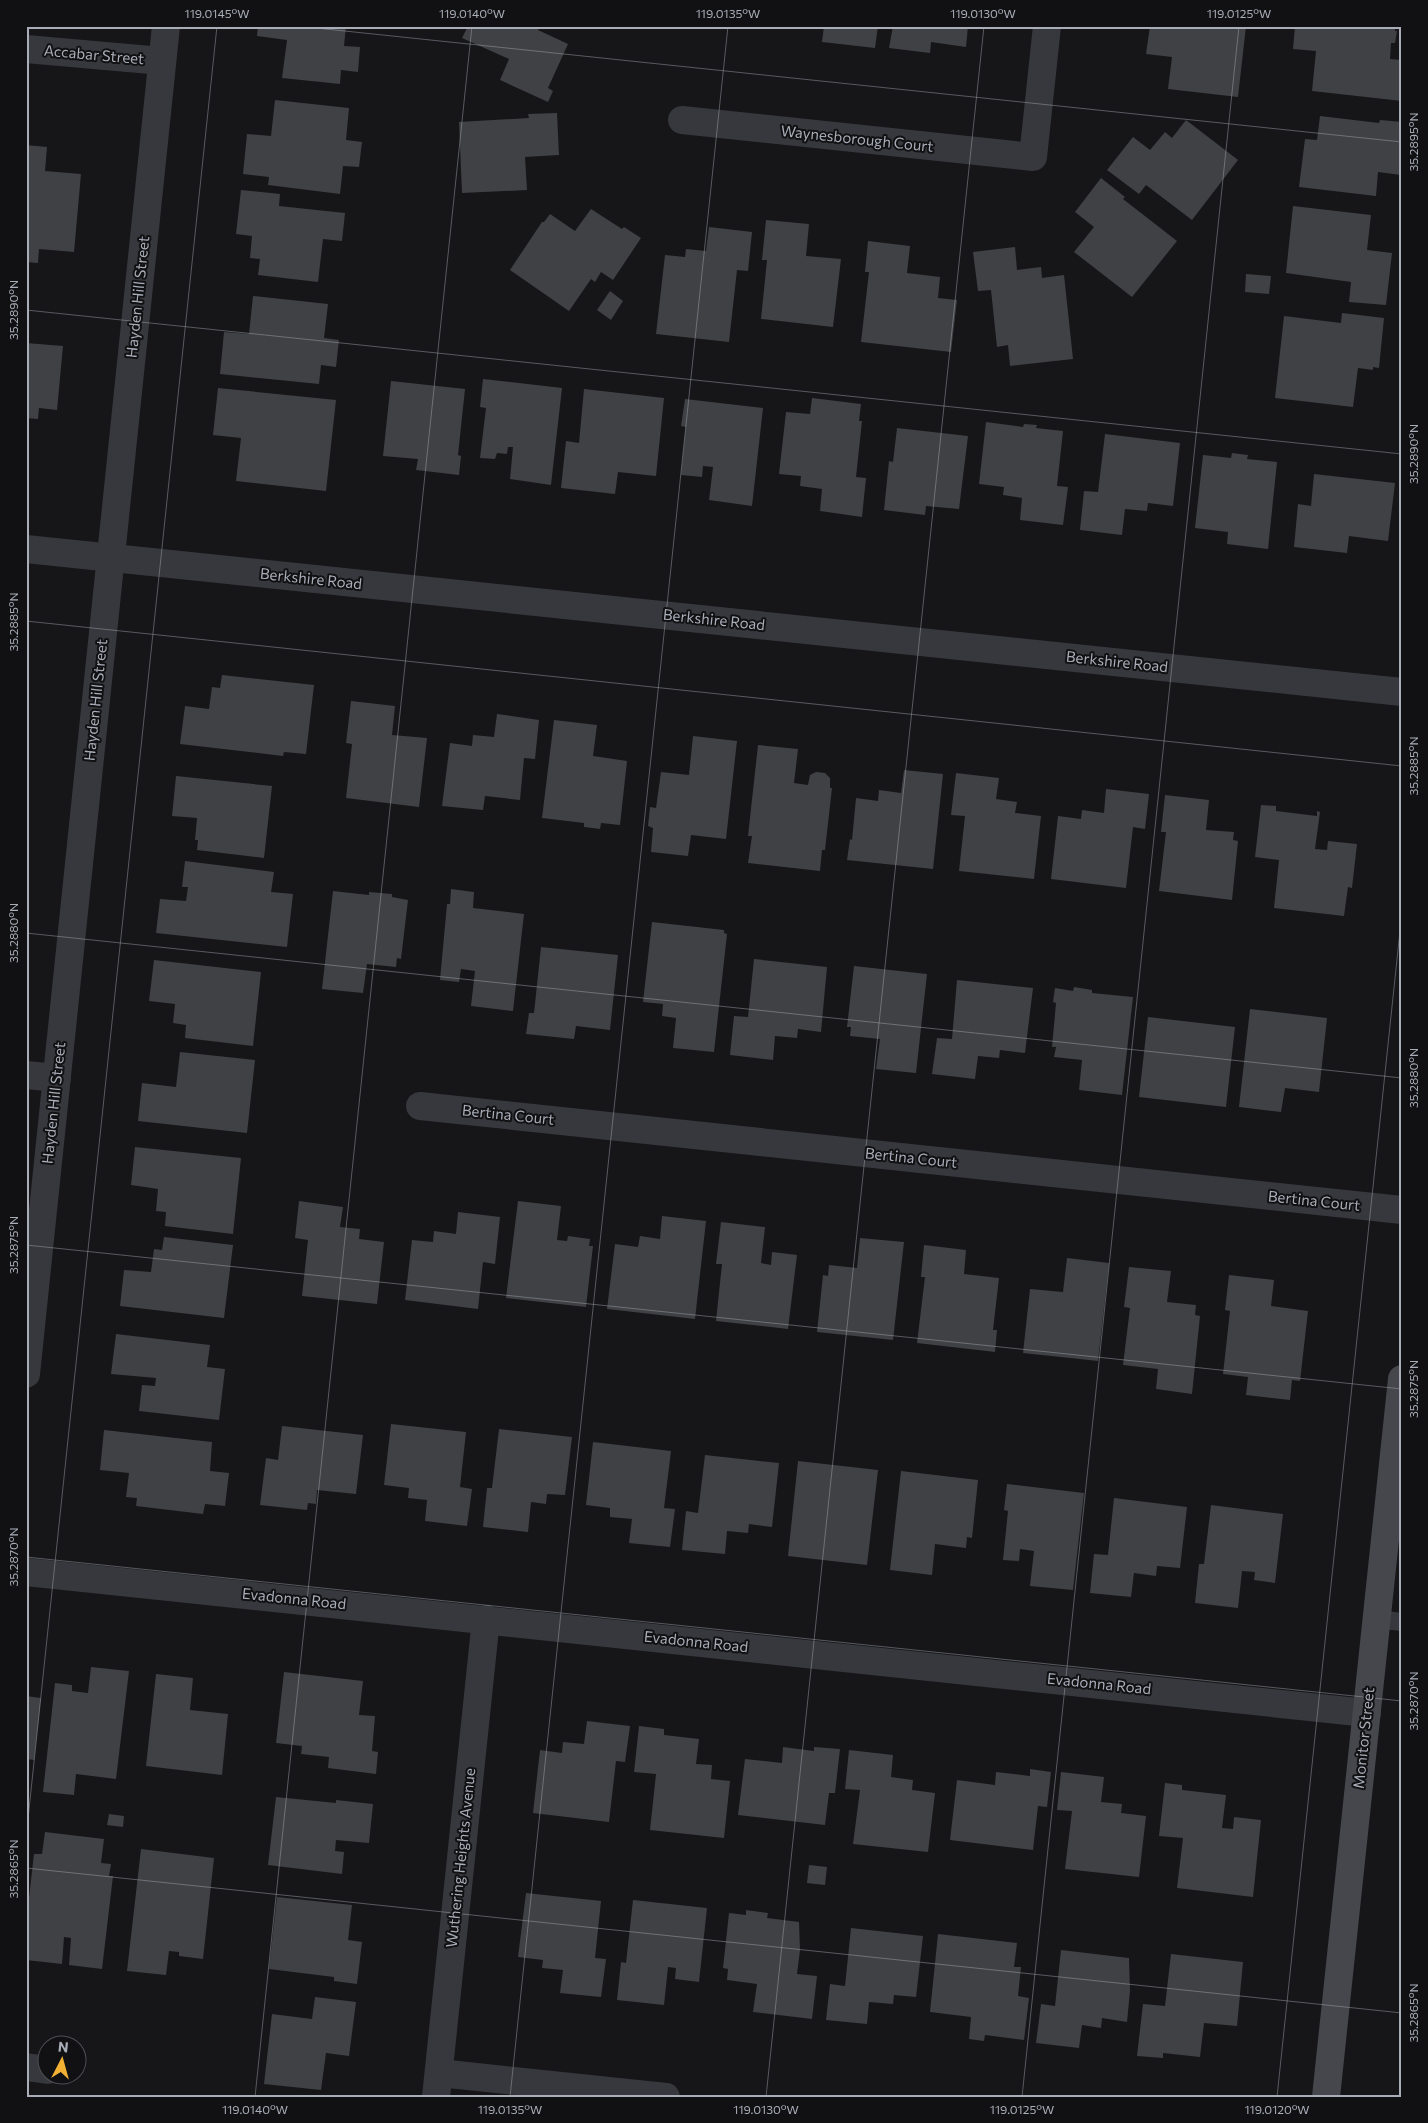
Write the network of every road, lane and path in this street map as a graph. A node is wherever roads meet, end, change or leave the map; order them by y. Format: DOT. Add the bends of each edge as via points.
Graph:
graph roads {
  1 [pos="166,26"];
  2 [pos="1047,26"];
  3 [pos="26,49"];
  4 [pos="162,61"];
  5 [pos="682,120"];
  6 [pos="26,549"];
  7 [pos="111,558"];
  8 [pos="1402,692"];
  9 [pos="26,1075"];
  10 [pos="57,1078"];
  11 [pos="420,1106"];
  12 [pos="1402,1210"];
  13 [pos="26,1374"];
  14 [pos="1402,1378"];
  15 [pos="26,1572"];
  16 [pos="486,1619"];
  17 [pos="1389,1621"];
  18 [pos="1367,1712"];
  19 [pos="437,2085"];
  20 [pos="666,2097"];
  21 [pos="1326,2097"];
  1 -- 4 [label="street, Hayden Hill Street"];
  2 -- 5 [label="street, Waynesborough Court" via="1033,157"];
  3 -- 4 [label="street, Accabar Street"];
  4 -- 7 [label="street, Hayden Hill Street"];
  6 -- 7 [label="street, Berkshire Road"];
  7 -- 8 [label="street, Berkshire Road"];
  7 -- 10 [label="street, Hayden Hill Street"];
  9 -- 10 [label="street"];
  10 -- 13 [label="street, Hayden Hill Street"];
  11 -- 12 [label="street, Bertina Court"];
  14 -- 17 [label="street, Monitor Street"];
  15 -- 16 [label="street, Evadonna Road"];
  16 -- 18 [label="street, Evadonna Road"];
  16 -- 19 [label="street, Wuthering Heights Avenue"];
  17 -- 18 [label="street, Monitor Street"];
  18 -- 21 [label="street, Monitor Street"];
  19 -- 20 [label="street"];
}
